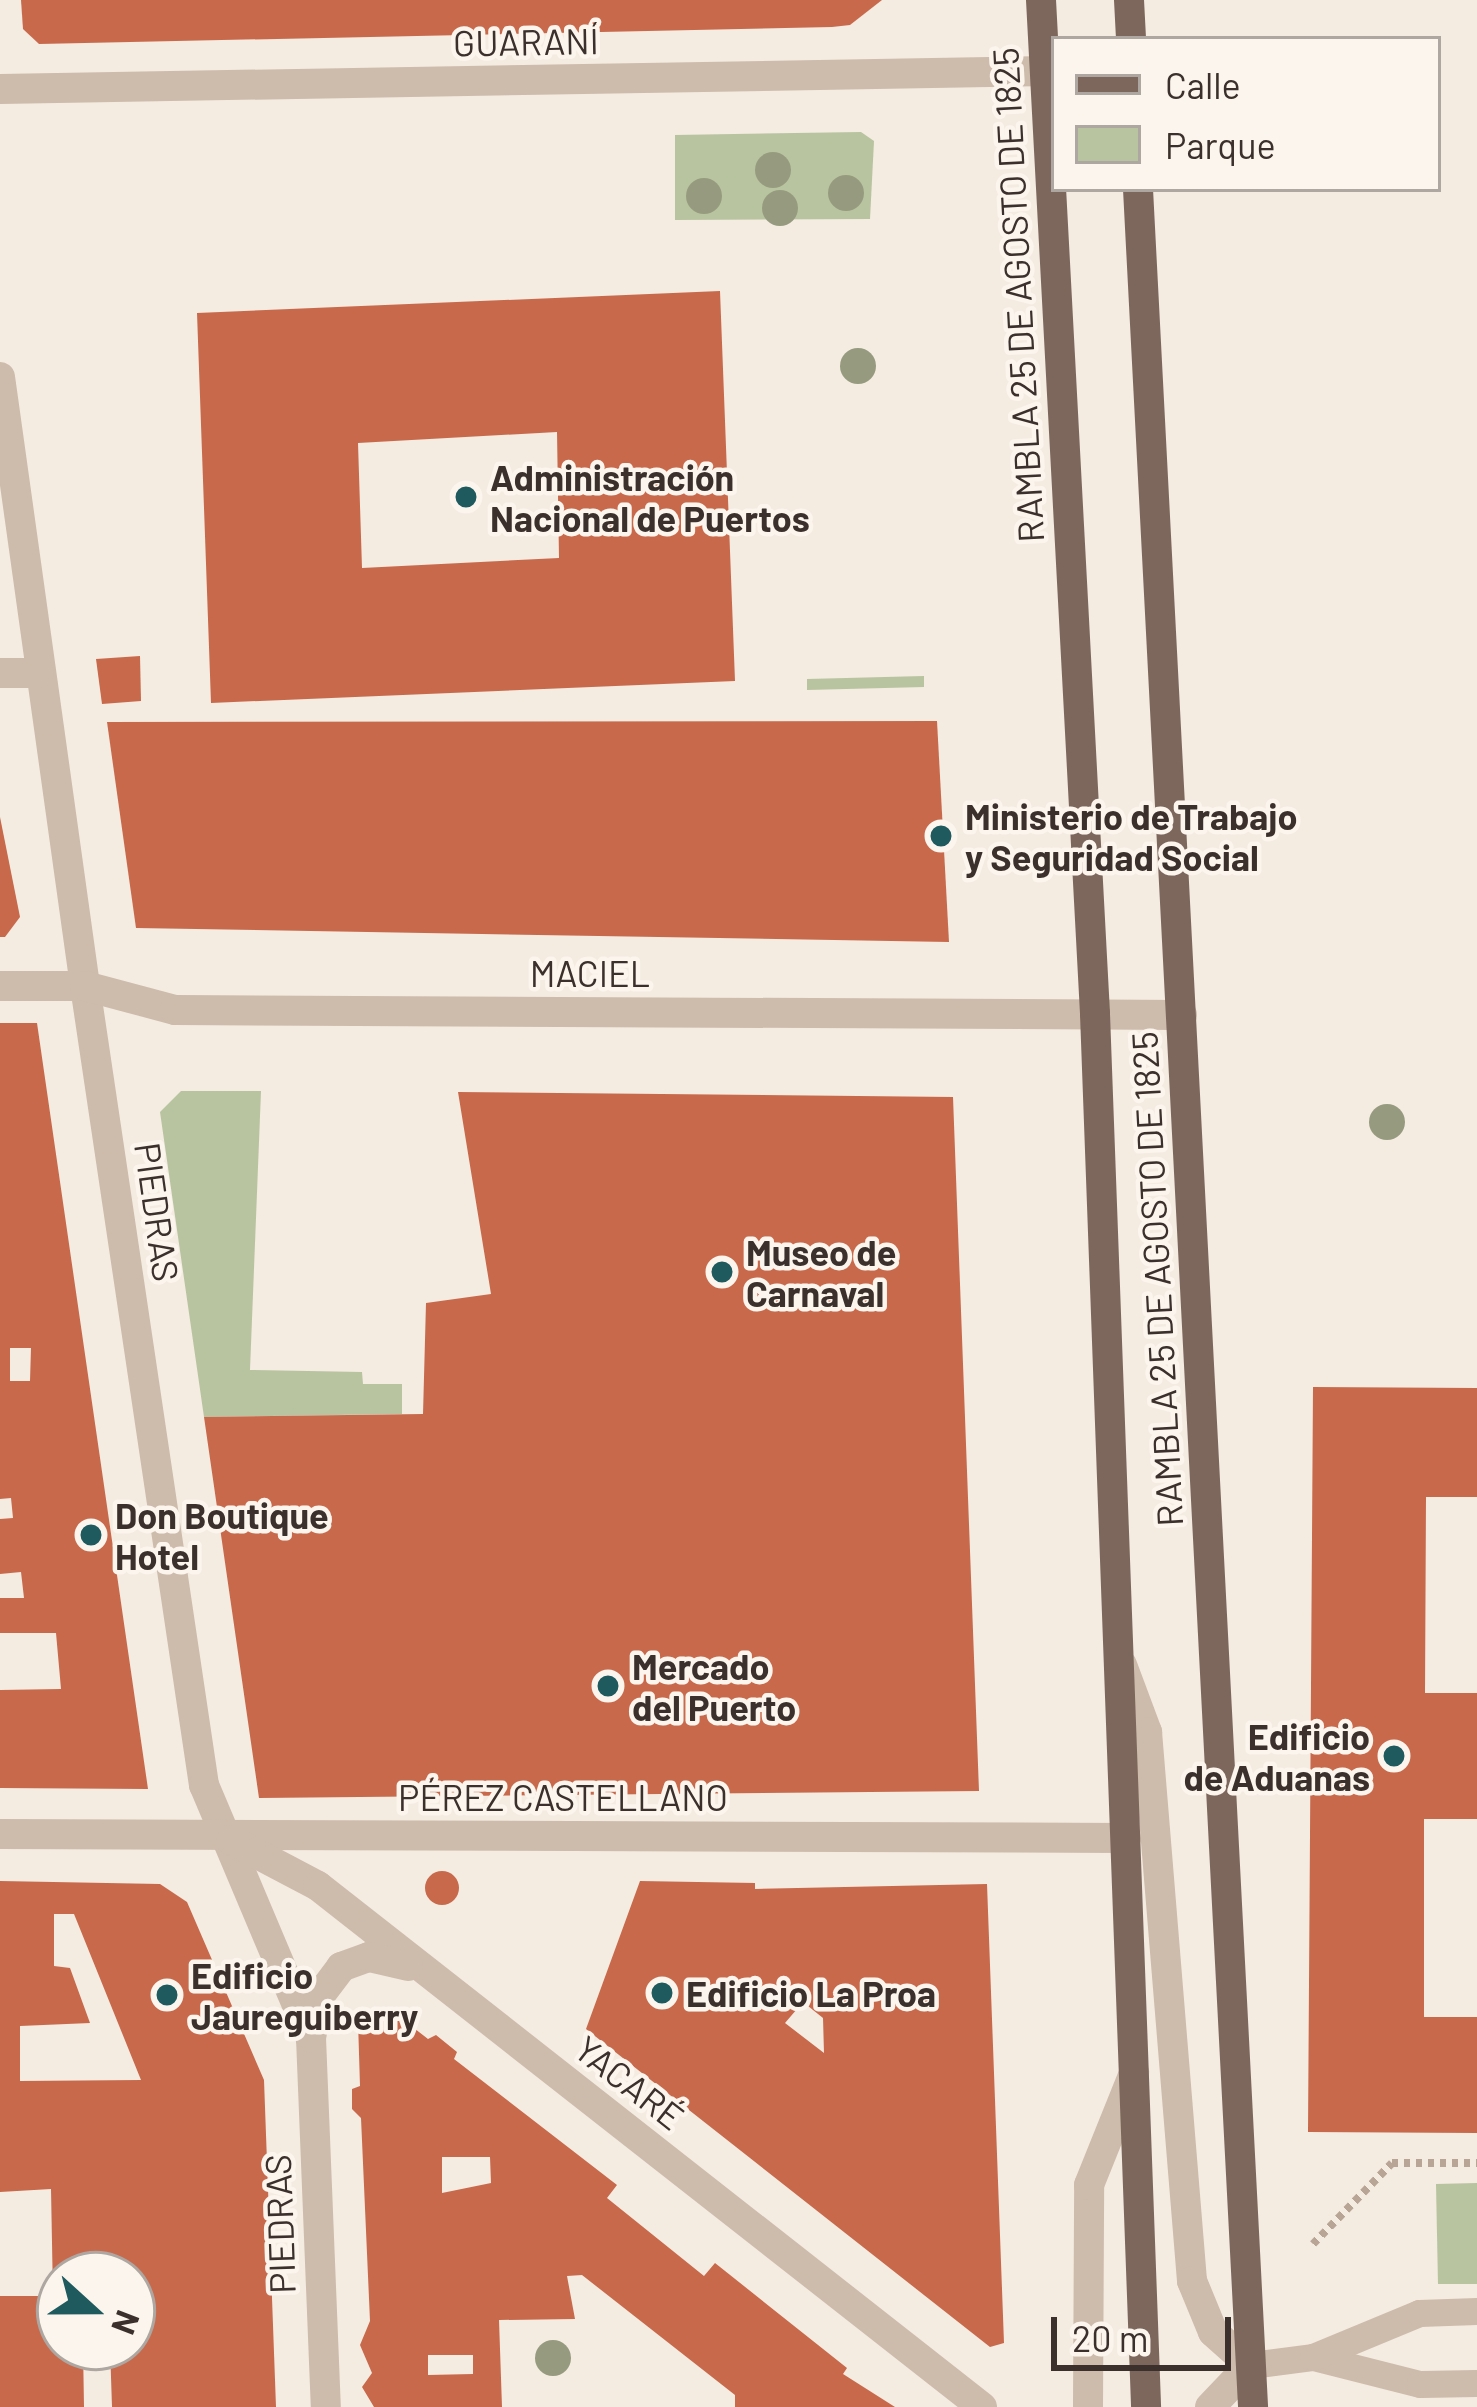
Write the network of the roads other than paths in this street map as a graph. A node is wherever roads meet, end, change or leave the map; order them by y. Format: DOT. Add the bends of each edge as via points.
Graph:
graph roads {
  1 [pos="1040,0"];
  2 [pos="1129,0"];
  3 [pos="1131,36"];
  4 [pos="1049,71"];
  5 [pos="0,89"];
  6 [pos="1051,112"];
  7 [pos="1055,192"];
  8 [pos="1138,192"];
  9 [pos="0,377"];
  10 [pos="0,673"];
  11 [pos="39,673"];
  12 [pos="0,986"];
  13 [pos="85,986"];
  14 [pos="1095,1014"];
  15 [pos="1182,1015"];
  16 [pos="1122,1665"];
  17 [pos="0,1834"];
  18 [pos="220,1835"];
  19 [pos="1126,1838"];
  20 [pos="436,1980"];
  21 [pos="311,2038"];
  22 [pos="1134,2073"];
  23 [pos="1477,2311"];
  24 [pos="1312,2357"];
  25 [pos="1250,2366"];
  26 [pos="1477,2383"];
  27 [pos="326,2407"];
  28 [pos="982,2407"];
  29 [pos="1088,2407"];
  30 [pos="1146,2407"];
  31 [pos="1210,2407"];
  32 [pos="1252,2407"];
  1 -- 4 [label="main road, RAMBLA 25 DE AGOSTO DE 1825"];
  2 -- 3 [label="main road"];
  4 -- 5 [label="street, GUARANÍ"];
  4 -- 6 [label="main road, RAMBLA 25 DE AGOSTO DE 1825"];
  7 -- 14 [label="main road, RAMBLA 25 DE AGOSTO DE 1825"];
  8 -- 15 [label="main road, RAMBLA 25 DE AGOSTO DE 1825"];
  9 -- 11 [label="street, PIEDRAS"];
  10 -- 11 [label="street"];
  11 -- 13 [label="street, PIEDRAS"];
  12 -- 13 [label="street, MACIEL"];
  13 -- 14 [label="street, MACIEL" via="175,1010"];
  13 -- 18 [label="street, PIEDRAS" via="204,1785"];
  14 -- 15 [label="street, MACIEL"];
  14 -- 16 [label="main road, RAMBLA 25 DE AGOSTO DE 1825"];
  15 -- 25 [label="main road, RAMBLA 25 DE AGOSTO DE 1825"];
  16 -- 19 [label="main road, RAMBLA 25 DE AGOSTO DE 1825"];
  16 -- 25 [label="street, RAMBLA 25 DE AGOSTO DE 1825" via="1147,1732 1192,2281 1213,2332"];
  17 -- 18 [label="street, PÉREZ CASTELLANO"];
  18 -- 19 [label="street, PÉREZ CASTELLANO"];
  18 -- 20 [label="street, YACARÉ" via="318,1886"];
  18 -- 21 [label="street, PIEDRAS"];
  19 -- 22 [label="main road, RAMBLA 25 DE AGOSTO DE 1825"];
  20 -- 21 [label="street, PIEDRAS" via="388,1957 341,1966 318,1998"];
  20 -- 28 [label="street, YACARÉ"];
  21 -- 27 [label="street, PIEDRAS"];
  22 -- 29 [label="street, RAMBLA 25 DE AGOSTO DE 1825" via="1089,2185"];
  22 -- 30 [label="main road, RAMBLA 25 DE AGOSTO DE 1825"];
  23 -- 24 [label="lane" via="1419,2313"];
  24 -- 25 [label="lane"];
  24 -- 26 [label="lane" via="1420,2384"];
  25 -- 31 [label="street"];
  25 -- 32 [label="main road, RAMBLA 25 DE AGOSTO DE 1825"];
}
